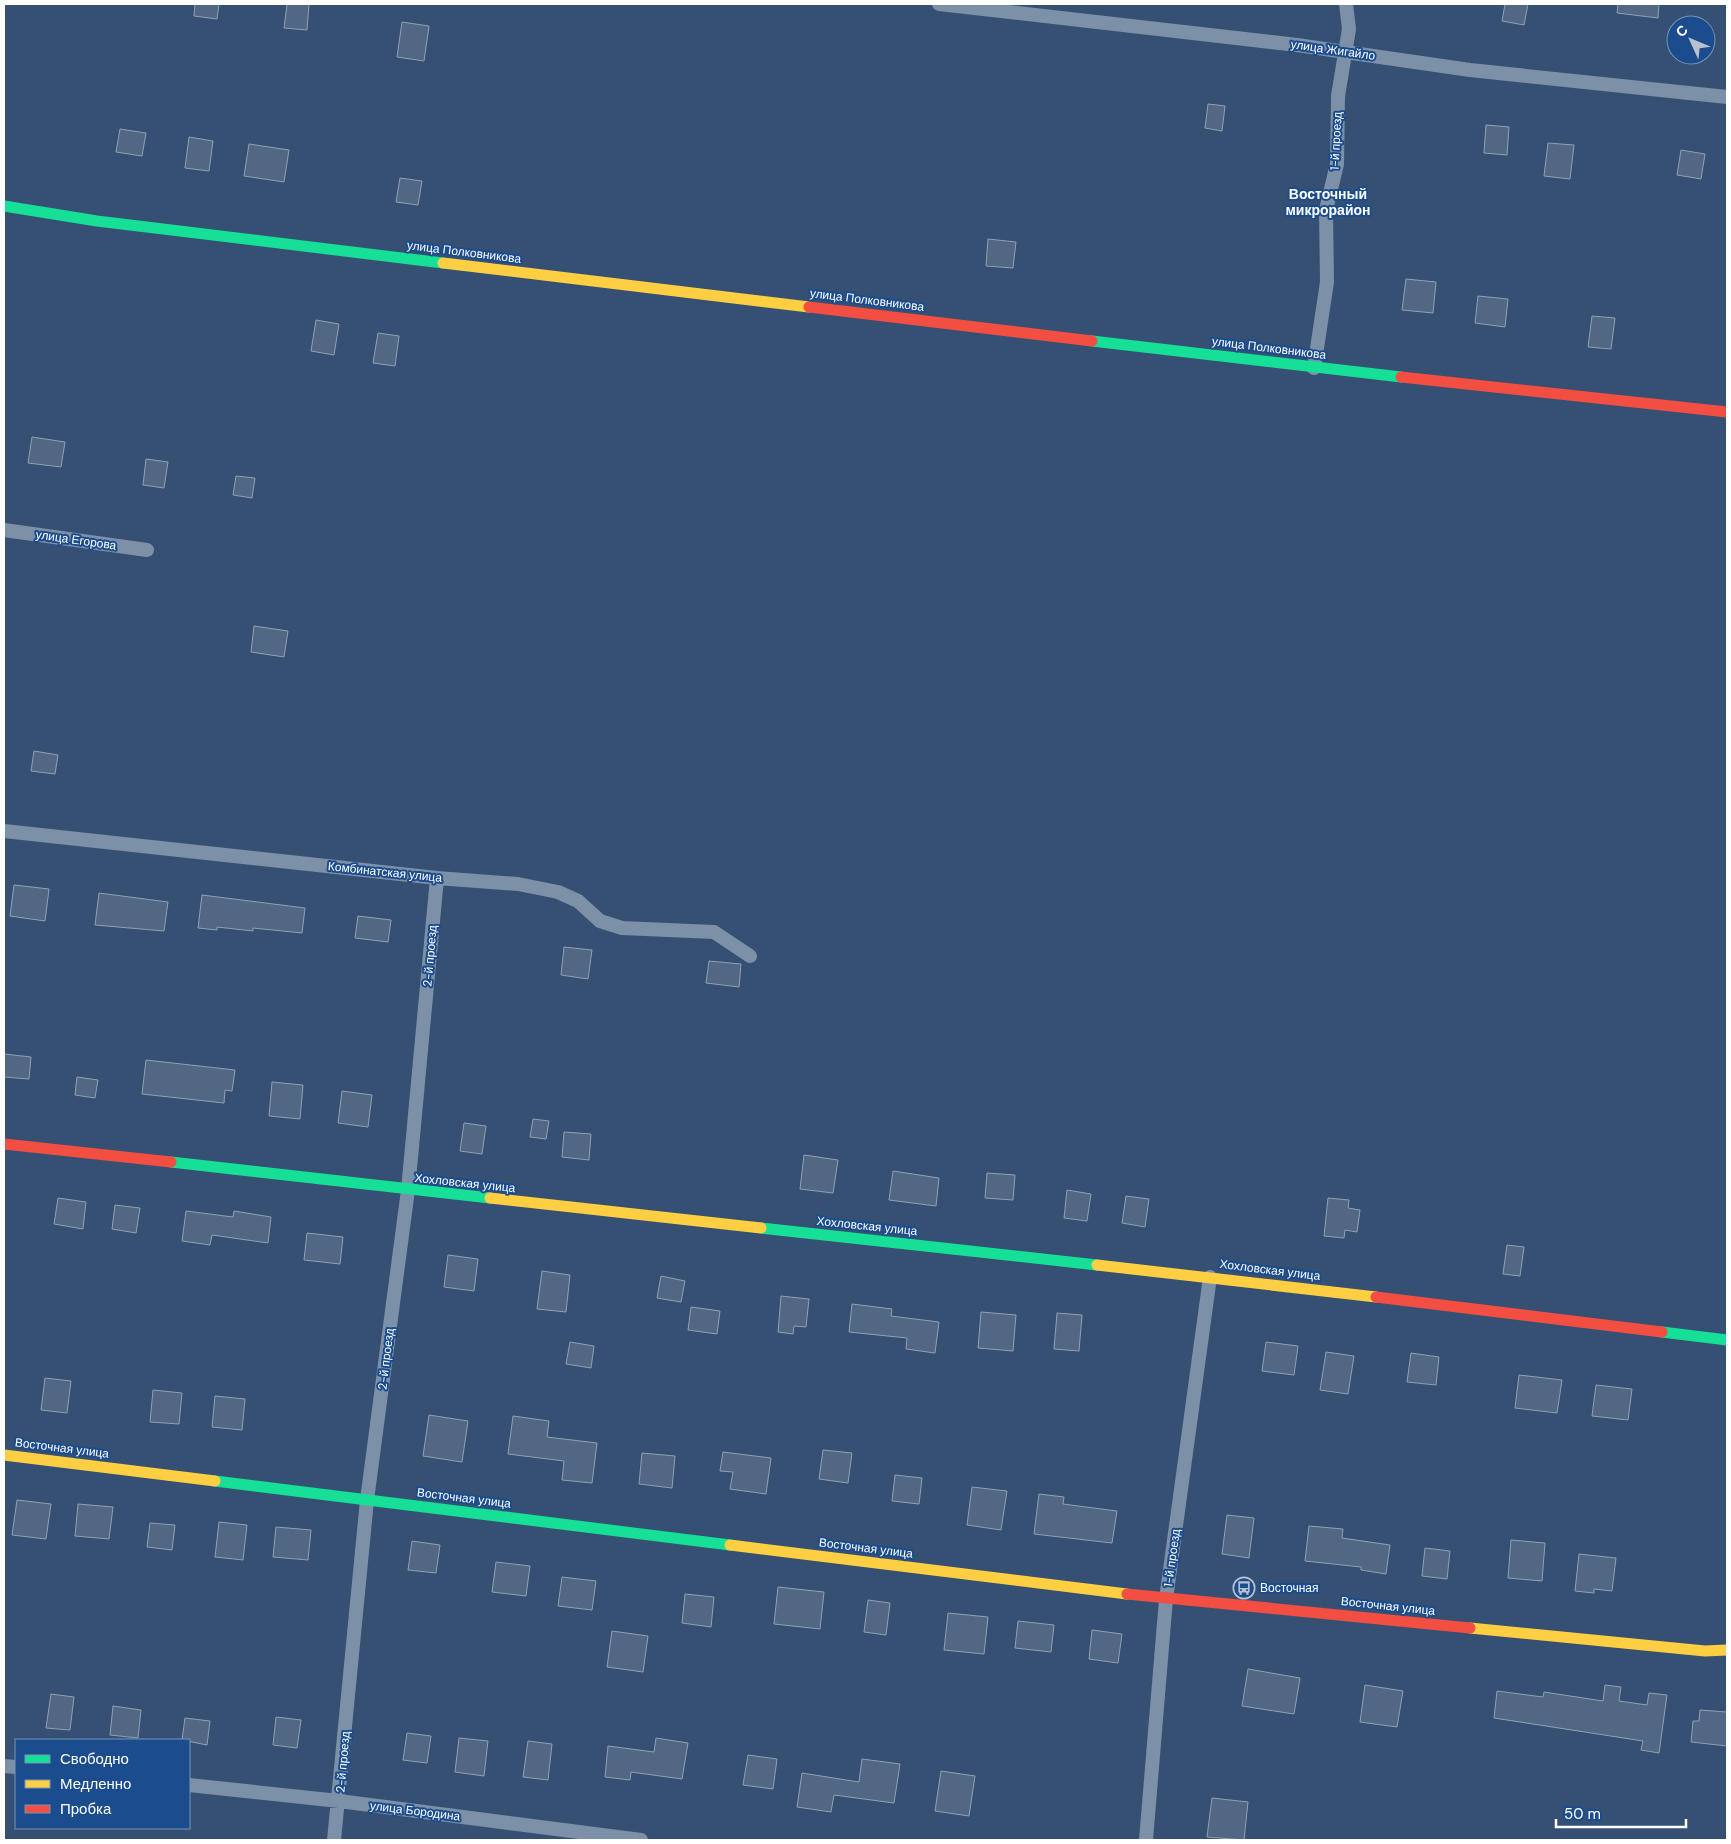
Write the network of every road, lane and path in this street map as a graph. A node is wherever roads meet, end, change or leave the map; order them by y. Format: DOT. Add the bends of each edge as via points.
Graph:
graph roads {
  1 [pos="939,4"];
  2 [pos="1346,4"];
  3 [pos="1346,52"];
  4 [pos="1727,97"];
  5 [pos="4,206"];
  6 [pos="1314,368"];
  7 [pos="1727,412"];
  8 [pos="4,530"];
  9 [pos="148,550"];
  10 [pos="4,831"];
  11 [pos="437,878"];
  12 [pos="750,956"];
  13 [pos="4,1144"];
  14 [pos="408,1190"];
  15 [pos="1210,1277"];
  16 [pos="1727,1340"];
  17 [pos="4,1455"];
  18 [pos="367,1500"];
  19 [pos="1166,1598"];
  20 [pos="1727,1650"];
  21 [pos="190,1785"];
  22 [pos="339,1801"];
  23 [pos="334,1840"];
  24 [pos="641,1840"];
  25 [pos="1146,1840"];
  1 -- 3 [label="street, улица Жигайло"];
  2 -- 3 [label="street, 1-й проезд" via="1349,29"];
  3 -- 4 [label="street, улица Жигайло" via="1470,70"];
  3 -- 6 [label="street, 1-й проезд" via="1338,96 1337,164 1326,210 1327,282"];
  5 -- 6 [label="street, улица Полковникова" via="97,221"];
  6 -- 7 [label="street, улица Полковникова"];
  8 -- 9 [label="street, улица Егорова"];
  10 -- 11 [label="street, Комбинатская улица"];
  11 -- 12 [label="street, Комбинатская улица" via="518,884 558,892 578,901 600,921 622,928 714,932"];
  11 -- 14 [label="street, 2-й проезд"];
  13 -- 14 [label="street, Хохловская улица"];
  14 -- 15 [label="street, Хохловская улица"];
  14 -- 18 [label="street, 2-й проезд"];
  15 -- 16 [label="street, Хохловская улица"];
  15 -- 19 [label="street, 1-й проезд"];
  17 -- 18 [label="street, Восточная улица"];
  18 -- 19 [label="street, Восточная улица"];
  18 -- 22 [label="street, 2-й проезд"];
  19 -- 20 [label="street, Восточная улица" via="1704,1651"];
  19 -- 25 [label="street, 1-й проезд"];
  21 -- 22 [label="street, улица Бородина"];
  22 -- 23 [label="street, 2-й проезд"];
  22 -- 24 [label="street, улица Бородина"];
}
